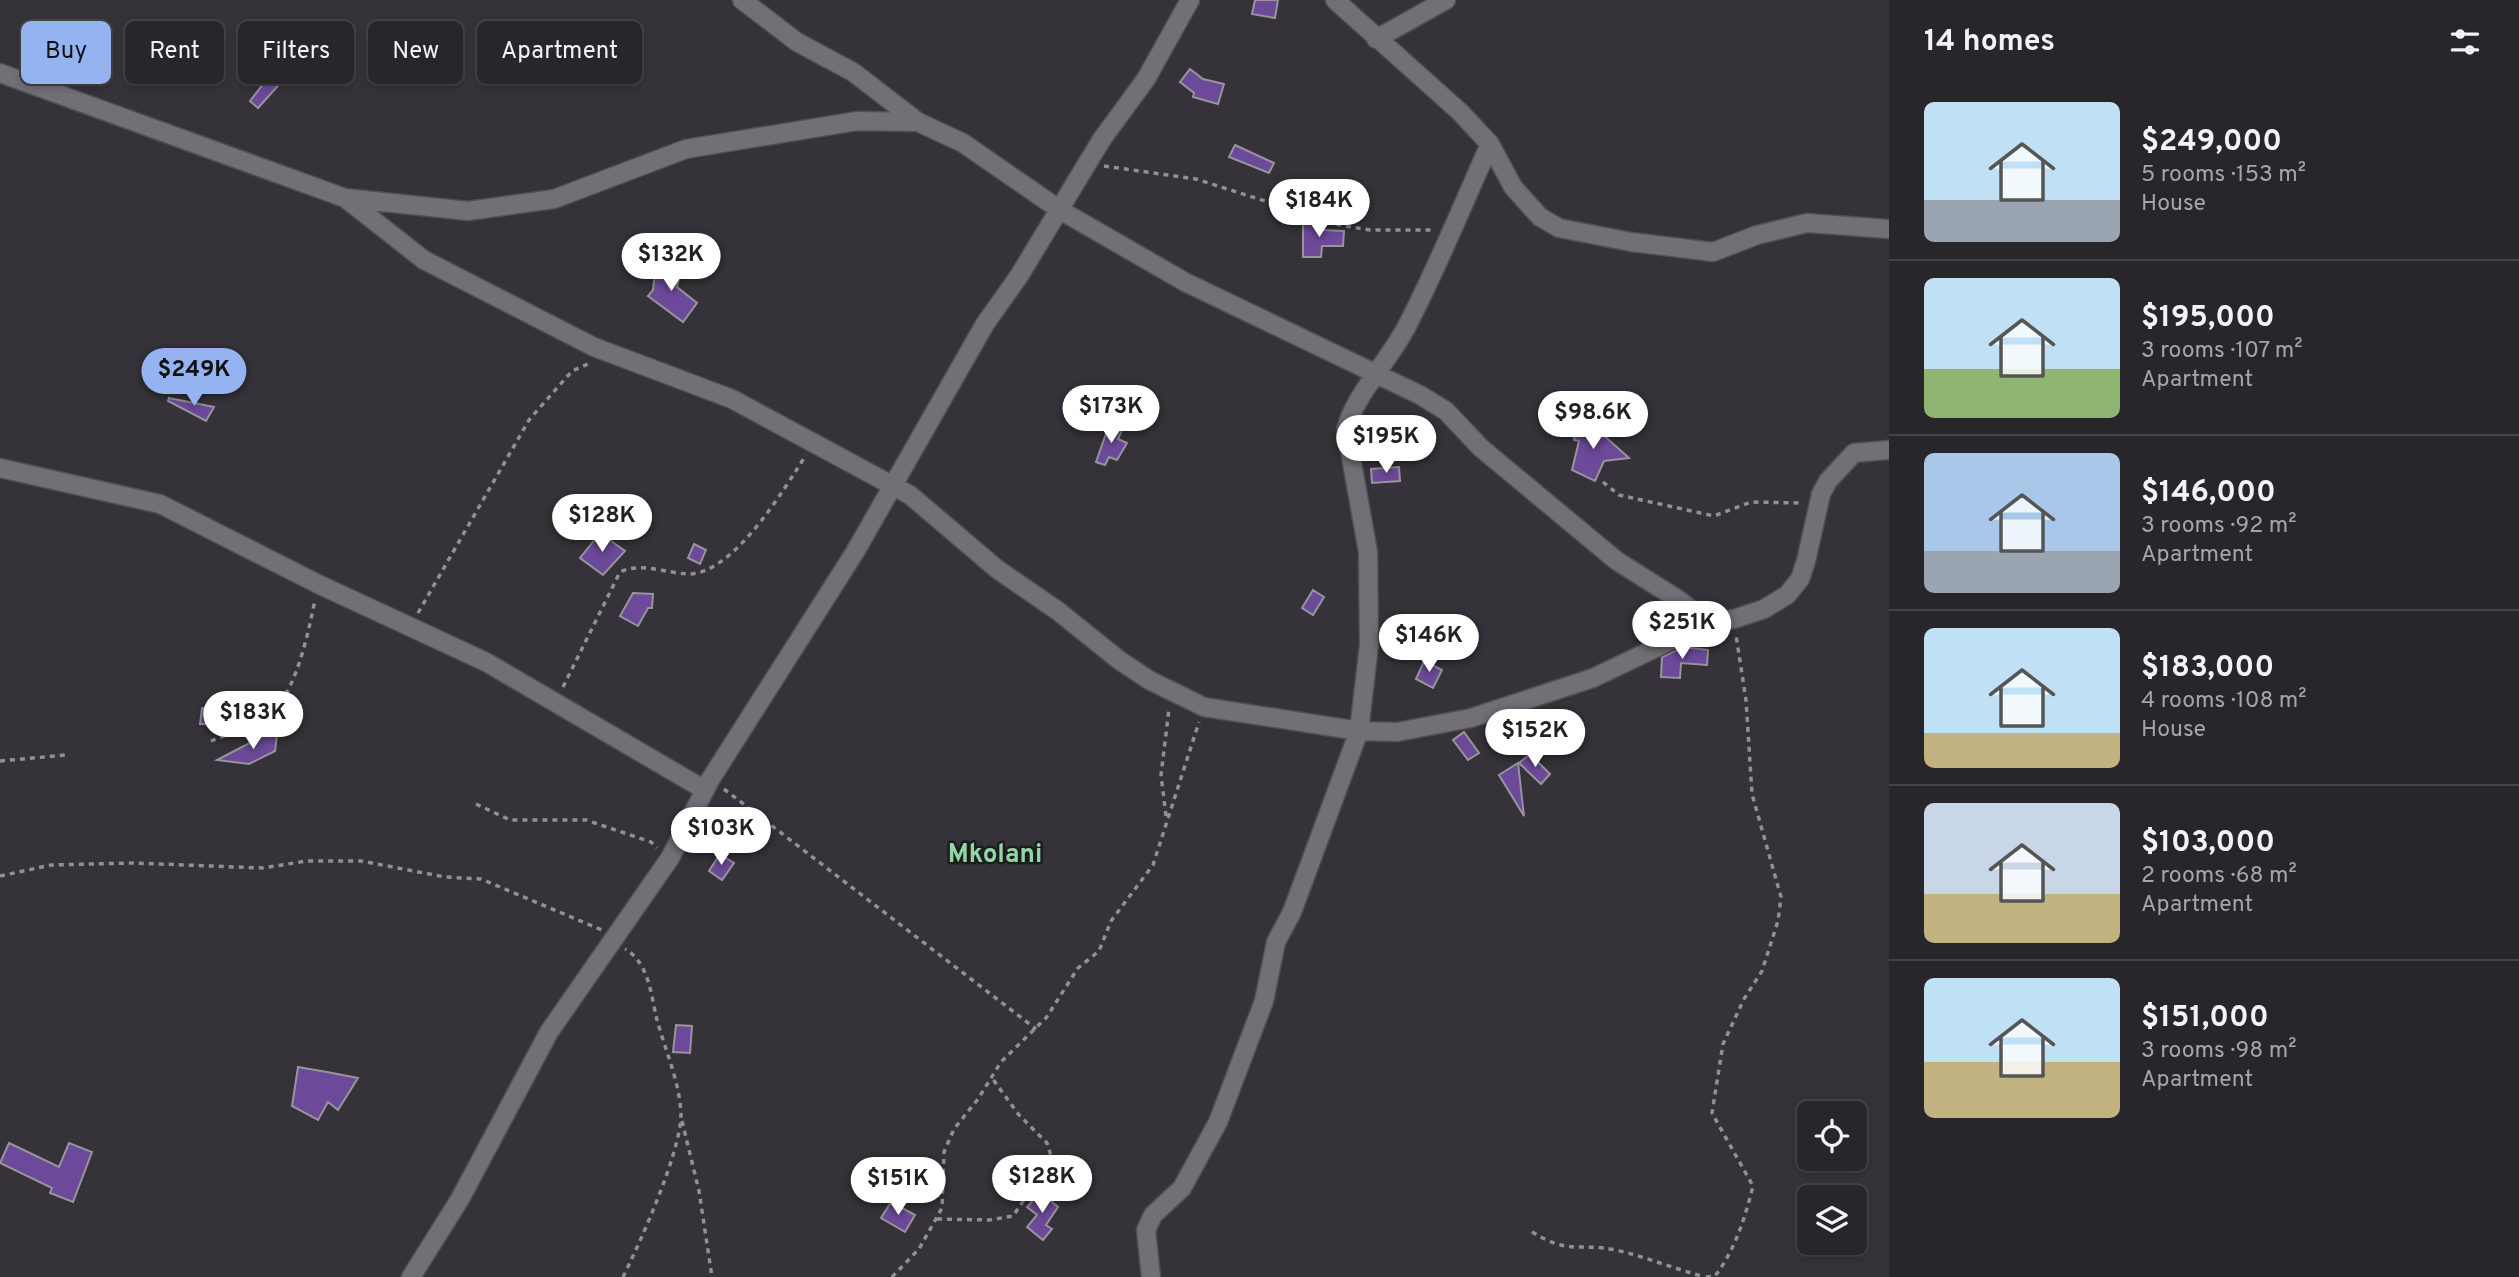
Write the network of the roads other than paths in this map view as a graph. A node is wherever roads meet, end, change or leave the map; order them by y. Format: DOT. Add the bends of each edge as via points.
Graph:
graph roads {
  1 [pos="742,0"];
  2 [pos="1190,0"];
  3 [pos="1335,0"];
  4 [pos="1446,0"];
  5 [pos="1377,40"];
  6 [pos="0,73"];
  7 [pos="918,122"];
  8 [pos="1490,144"];
  9 [pos="345,198"];
  10 [pos="1060,210"];
  11 [pos="1889,229"];
  12 [pos="1377,376"];
  13 [pos="1889,450"];
  14 [pos="0,468"];
  15 [pos="892,486"];
  16 [pos="1708,623"];
  17 [pos="1359,731"];
  18 [pos="708,785"];
  19 [pos="420,1274"];
  20 [pos="1151,1277"];
  1 -- 7 [label="street" via="797,42 853,72"];
  2 -- 10 [label="street" via="1146,79"];
  3 -- 5 [label="street"];
  4 -- 5 [label="street"];
  5 -- 8 [label="street" via="1460,111"];
  6 -- 9 [label="street"];
  7 -- 9 [label="street" via="857,121 686,149 555,199 468,211"];
  7 -- 10 [label="street" via="963,143"];
  8 -- 11 [label="street" via="1513,187 1541,217 1577,232 1713,252 1807,223"];
  8 -- 12 [label="street" via="1408,324"];
  9 -- 15 [label="street" via="424,260 611,353 732,398"];
  10 -- 12 [label="street" via="1185,282"];
  10 -- 15 [label="street" via="985,324"];
  12 -- 16 [label="street" via="1446,411 1481,448 1591,540"];
  12 -- 17 [label="street" via="1356,404 1346,429 1368,552 1369,645"];
  13 -- 16 [label="street" via="1854,453 1828,481 1800,579 1787,595 1764,609"];
  14 -- 18 [label="street" via="160,504 486,662"];
  15 -- 17 [label="street" via="910,495 997,569 1119,660 1171,692 1204,707"];
  15 -- 18 [label="street" via="856,552"];
  16 -- 17 [label="street" via="1593,678 1471,718 1396,732"];
  17 -- 20 [label="street" via="1292,912 1276,942 1264,1001 1217,1122 1182,1188 1153,1215 1146,1230"];
  18 -- 19 [label="street" via="670,858 549,1032"];
}
